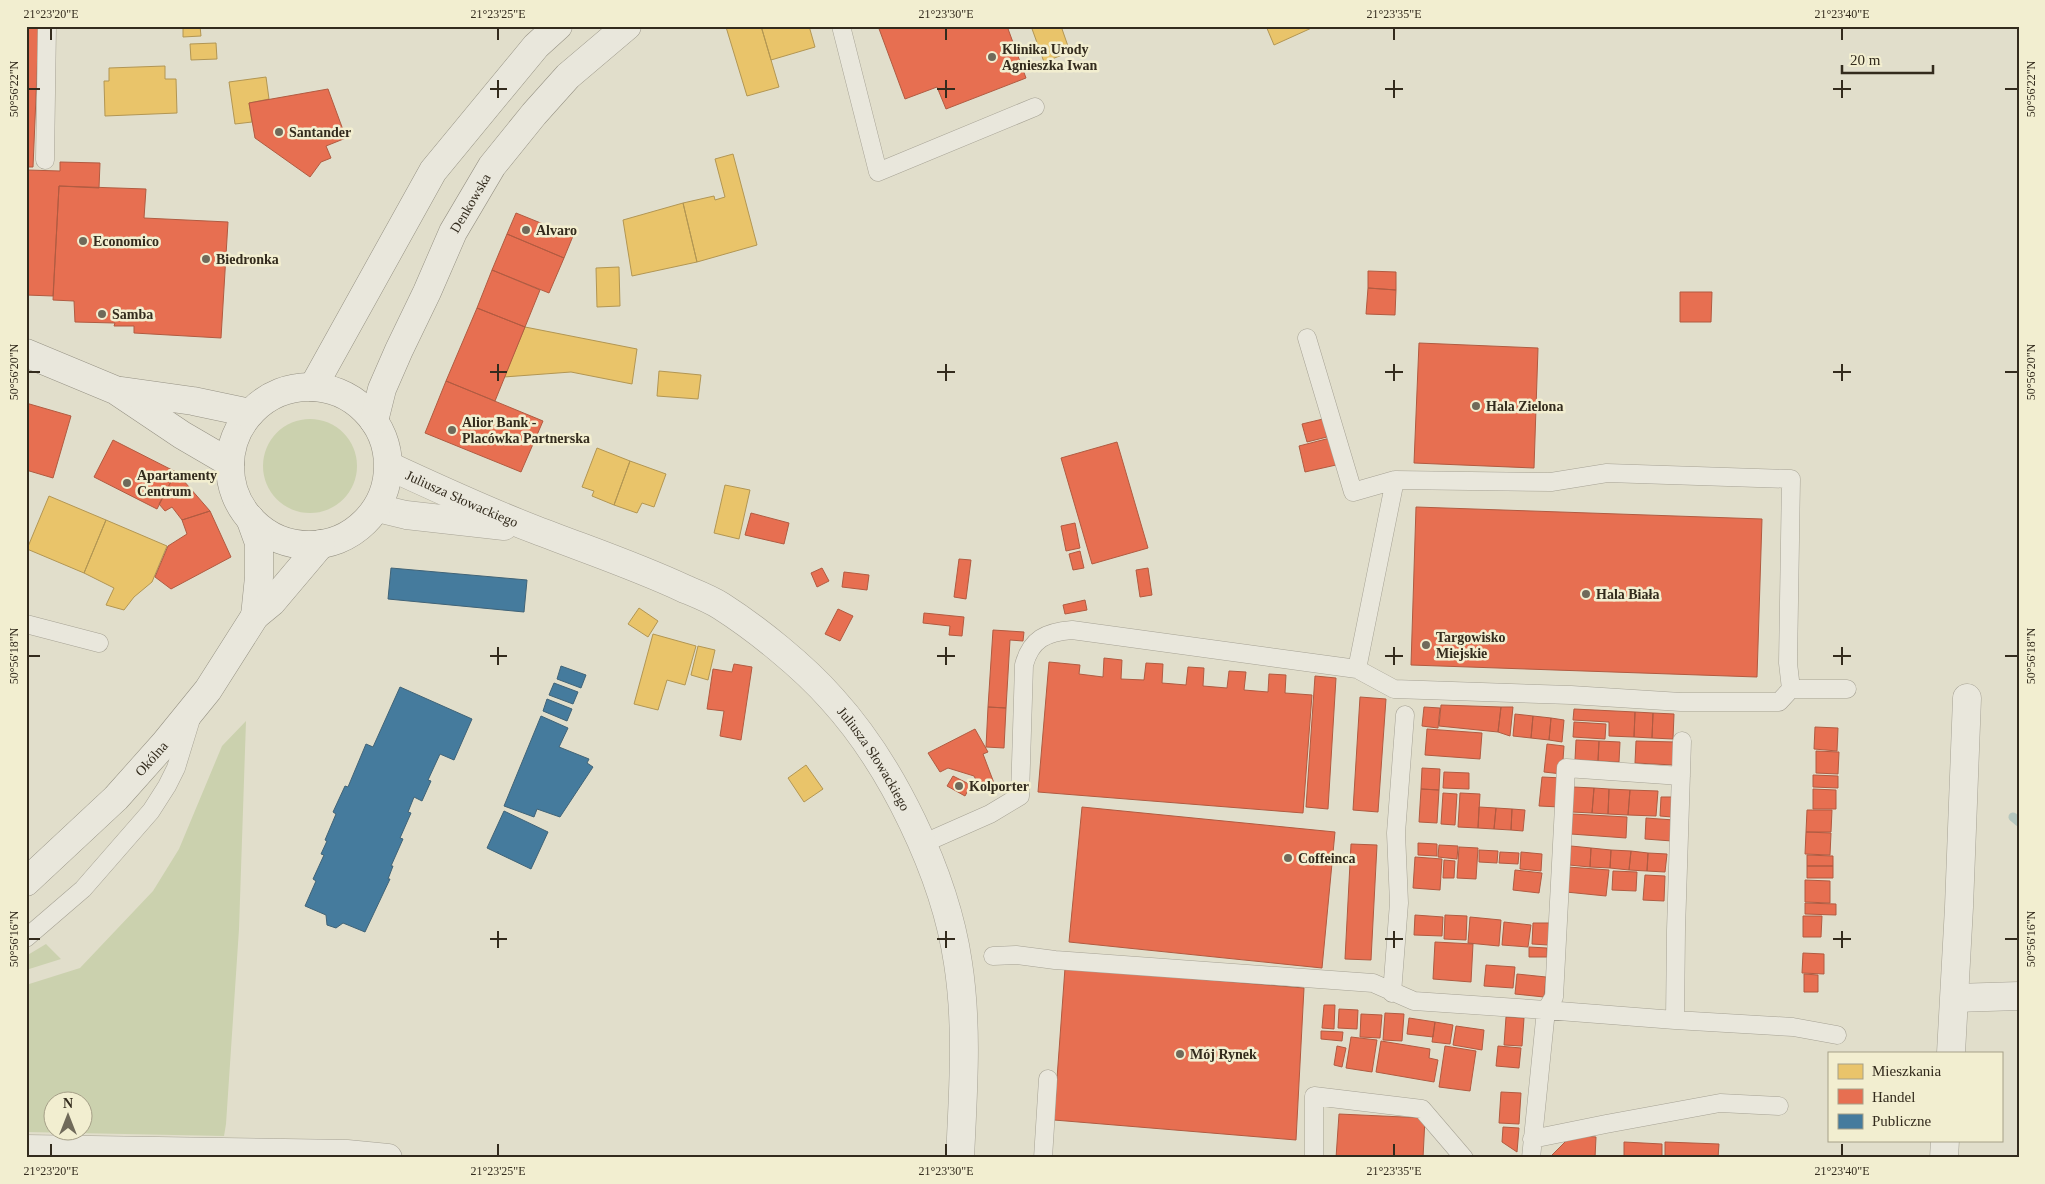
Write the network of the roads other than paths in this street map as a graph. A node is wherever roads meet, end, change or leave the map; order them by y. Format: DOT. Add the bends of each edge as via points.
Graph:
graph roads {
  1 [pos="46,26"];
  2 [pos="558,26"];
  3 [pos="627,26"];
  4 [pos="841,26"];
  5 [pos="1035,107"];
  6 [pos="44,160"];
  7 [pos="1307,338"];
  8 [pos="26,353"];
  9 [pos="313,387"];
  10 [pos="116,390"];
  11 [pos="250,413"];
  12 [pos="374,421"];
  13 [pos="230,463"];
  14 [pos="388,466"];
  15 [pos="1395,480"];
  16 [pos="377,508"];
  17 [pos="250,518"];
  18 [pos="536,530"];
  19 [pos="321,544"];
  20 [pos="255,616"];
  21 [pos="26,624"];
  22 [pos="99,643"];
  23 [pos="1357,669"];
  24 [pos="1791,689"];
  25 [pos="1847,689"];
  26 [pos="1967,698"];
  27 [pos="194,709"];
  28 [pos="1405,715"];
  29 [pos="1682,741"];
  30 [pos="1681,776"];
  31 [pos="922,844"];
  32 [pos="26,882"];
  33 [pos="26,938"];
  34 [pos="993,956"];
  35 [pos="1392,993"];
  36 [pos="2019,996"];
  37 [pos="1955,998"];
  38 [pos="1546,1010"];
  39 [pos="1675,1020"];
  40 [pos="1837,1035"];
  41 [pos="1951,1052"];
  42 [pos="1048,1079"];
  43 [pos="1778,1106"];
  44 [pos="1532,1139"];
  45 [pos="1945,1142"];
  46 [pos="26,1149"];
  47 [pos="388,1158"];
  48 [pos="960,1158"];
  49 [pos="1043,1158"];
  50 [pos="1314,1158"];
  51 [pos="1464,1158"];
  52 [pos="1531,1158"];
  53 [pos="1944,1158"];
  1 -- 6 [label="lane"];
  2 -- 9 [label="street" via="536,46 433,171"];
  3 -- 12 [label="street, Denkowska" via="568,76 492,166 453,232 398,350 382,389"];
  4 -- 5 [label="lane" via="878,172"];
  7 -- 15 [label="lane" via="1353,492"];
  8 -- 10 [label="street"];
  9 -- 11 [label="street" via="290,389 268,398"];
  9 -- 12 [label="street" via="348,397"];
  10 -- 11 [label="street"];
  10 -- 13 [label="street"];
  11 -- 13 [label="street" via="236,435"];
  12 -- 14 [label="street" via="385,442"];
  13 -- 17 [label="street" via="234,490"];
  14 -- 16 [label="street" via="386,487"];
  14 -- 18 [label="street, Juliusza Słowackiego"];
  15 -- 23 [label="lane"];
  15 -- 24 [label="lane" via="1551,482 1607,473 1791,479 1788,663"];
  16 -- 18 [label="street, Juliusza Słowackiego" via="406,515"];
  16 -- 19 [label="street" via="362,525 343,538"];
  17 -- 19 [label="street" via="270,535 294,544"];
  17 -- 20 [label="street, Okólna" via="259,543"];
  18 -- 31 [label="street, Juliusza Słowackiego" via="664,578 720,605 784,652 832,698 865,741 889,779"];
  19 -- 20 [label="street, Okólna" via="272,602"];
  20 -- 27 [label="street, Okólna"];
  21 -- 22 [label="lane"];
  23 -- 24 [label="lane" via="1394,689 1682,702 1778,702"];
  23 -- 31 [label="lane" via="1072,630 1055,631 1036,641 1027,652 1024,665 1020,796 990,814"];
  24 -- 25 [label="lane"];
  26 -- 37 [label="street"];
  27 -- 32 [label="street, Okólna" via="116,798"];
  27 -- 33 [label="lane" via="176,768 151,811 83,889"];
  28 -- 35 [label="lane" via="1396,833 1399,903"];
  29 -- 30 [label="lane"];
  30 -- 38 [label="lane" via="1566,768 1554,997"];
  30 -- 39 [label="lane"];
  31 -- 48 [label="street, Juliusza Słowackiego" via="944,897 958,961 964,1014"];
  34 -- 35 [label="lane" via="1016,955 1373,983"];
  35 -- 38 [label="lane" via="1414,1001"];
  36 -- 37 [label="street"];
  37 -- 41 [label="street"];
  38 -- 39 [label="lane"];
  38 -- 44 [label="lane"];
  39 -- 40 [label="lane" via="1793,1027"];
  42 -- 49 [label="lane"];
  43 -- 44 [label="lane" via="1720,1103"];
  44 -- 52 [label="lane"];
  45 -- 53 [label="street"];
  46 -- 47 [label="street" via="347,1154"];
  50 -- 51 [label="lane" via="1314,1096 1422,1109"];
}
